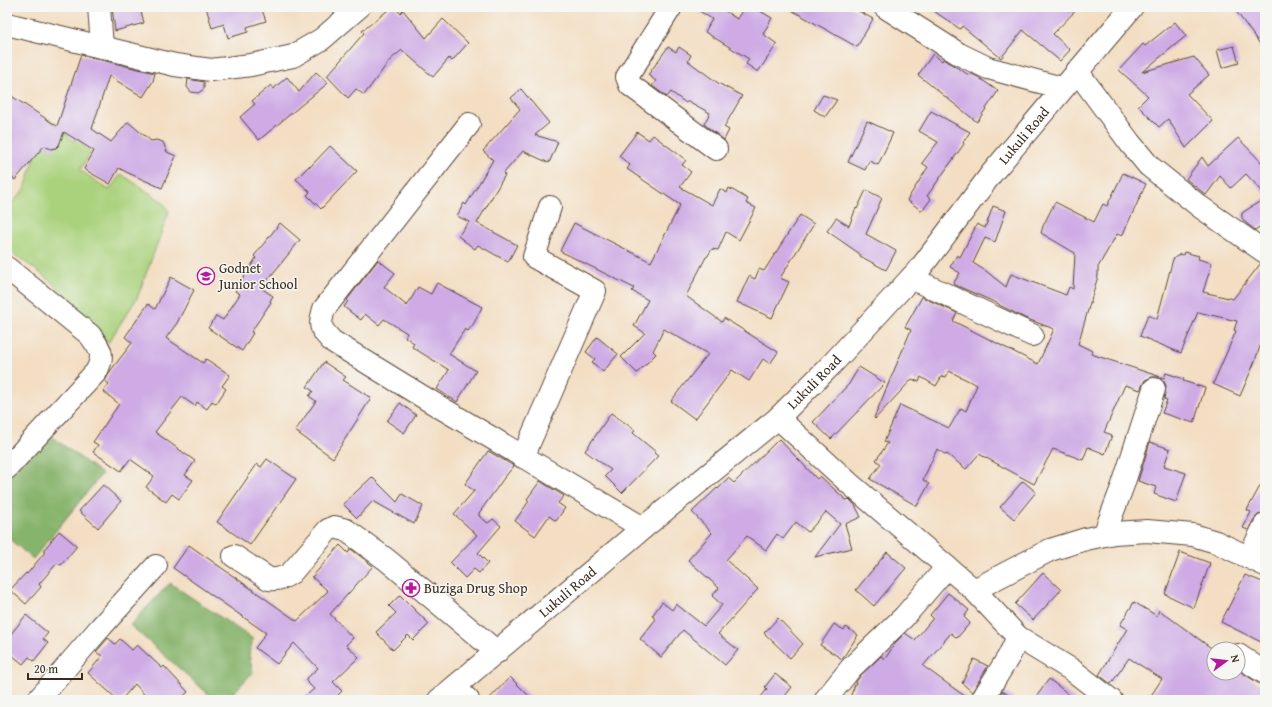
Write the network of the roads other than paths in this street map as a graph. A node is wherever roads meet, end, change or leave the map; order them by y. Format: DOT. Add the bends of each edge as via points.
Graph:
graph roads {
  1 [pos="99,7"];
  2 [pos="359,7"];
  3 [pos="671,7"];
  4 [pos="885,7"];
  5 [pos="1132,7"];
  6 [pos="908,13"];
  7 [pos="7,24"];
  8 [pos="102,46"];
  9 [pos="1077,71"];
  10 [pos="1062,88"];
  11 [pos="469,124"];
  12 [pos="716,149"];
  13 [pos="550,207"];
  14 [pos="1265,252"];
  15 [pos="7,268"];
  16 [pos="911,278"];
  17 [pos="1032,335"];
  18 [pos="1154,389"];
  19 [pos="778,418"];
  20 [pos="523,457"];
  21 [pos="7,468"];
  22 [pos="1265,525"];
  23 [pos="643,528"];
  24 [pos="1104,535"];
  25 [pos="234,556"];
  26 [pos="1257,561"];
  27 [pos="156,566"];
  28 [pos="947,567"];
  29 [pos="974,590"];
  30 [pos="1018,637"];
  31 [pos="497,652"];
  32 [pos="1246,660"];
  33 [pos="1265,673"];
  34 [pos="454,696"];
  35 [pos="826,699"];
  36 [pos="38,700"];
  37 [pos="982,700"];
  38 [pos="1111,700"];
  1 -- 8 [label="street"];
  2 -- 8 [label="street" via="322,39 293,56 251,65 211,70 175,65"];
  3 -- 12 [label="street" via="627,77 630,85"];
  4 -- 6 [label="street"];
  5 -- 9 [label="street, Lukuli Road"];
  6 -- 10 [label="street" via="959,54 988,68"];
  7 -- 8 [label="street"];
  9 -- 10 [label="street, Lukuli Road"];
  9 -- 14 [label="street" via="1149,166 1199,206"];
  10 -- 16 [label="street, Lukuli Road"];
  11 -- 20 [label="street" via="324,309 320,323 332,341"];
  13 -- 20 [label="street" via="534,257 595,291"];
  15 -- 21 [label="street" via="90,336 100,349 101,361 96,372"];
  16 -- 17 [label="street"];
  16 -- 19 [label="street, Lukuli Road"];
  18 -- 24 [label="street"];
  19 -- 23 [label="street, Lukuli Road"];
  19 -- 28 [label="street"];
  20 -- 23 [label="street"];
  22 -- 26 [label="street"];
  23 -- 31 [label="street, Lukuli Road"];
  24 -- 26 [label="street" via="1147,531 1193,535 1216,542"];
  24 -- 29 [label="street" via="1050,550"];
  25 -- 31 [label="street" via="269,579 276,580 291,573 328,530 334,527 346,530 399,569"];
  27 -- 36 [label="street"];
  28 -- 29 [label="street"];
  28 -- 35 [label="street" via="904,617 851,668"];
  29 -- 30 [label="street"];
  30 -- 37 [label="street"];
  30 -- 38 [label="street" via="1072,670"];
  31 -- 34 [label="street, Lukuli Road"];
  32 -- 33 [label="street"];
}
